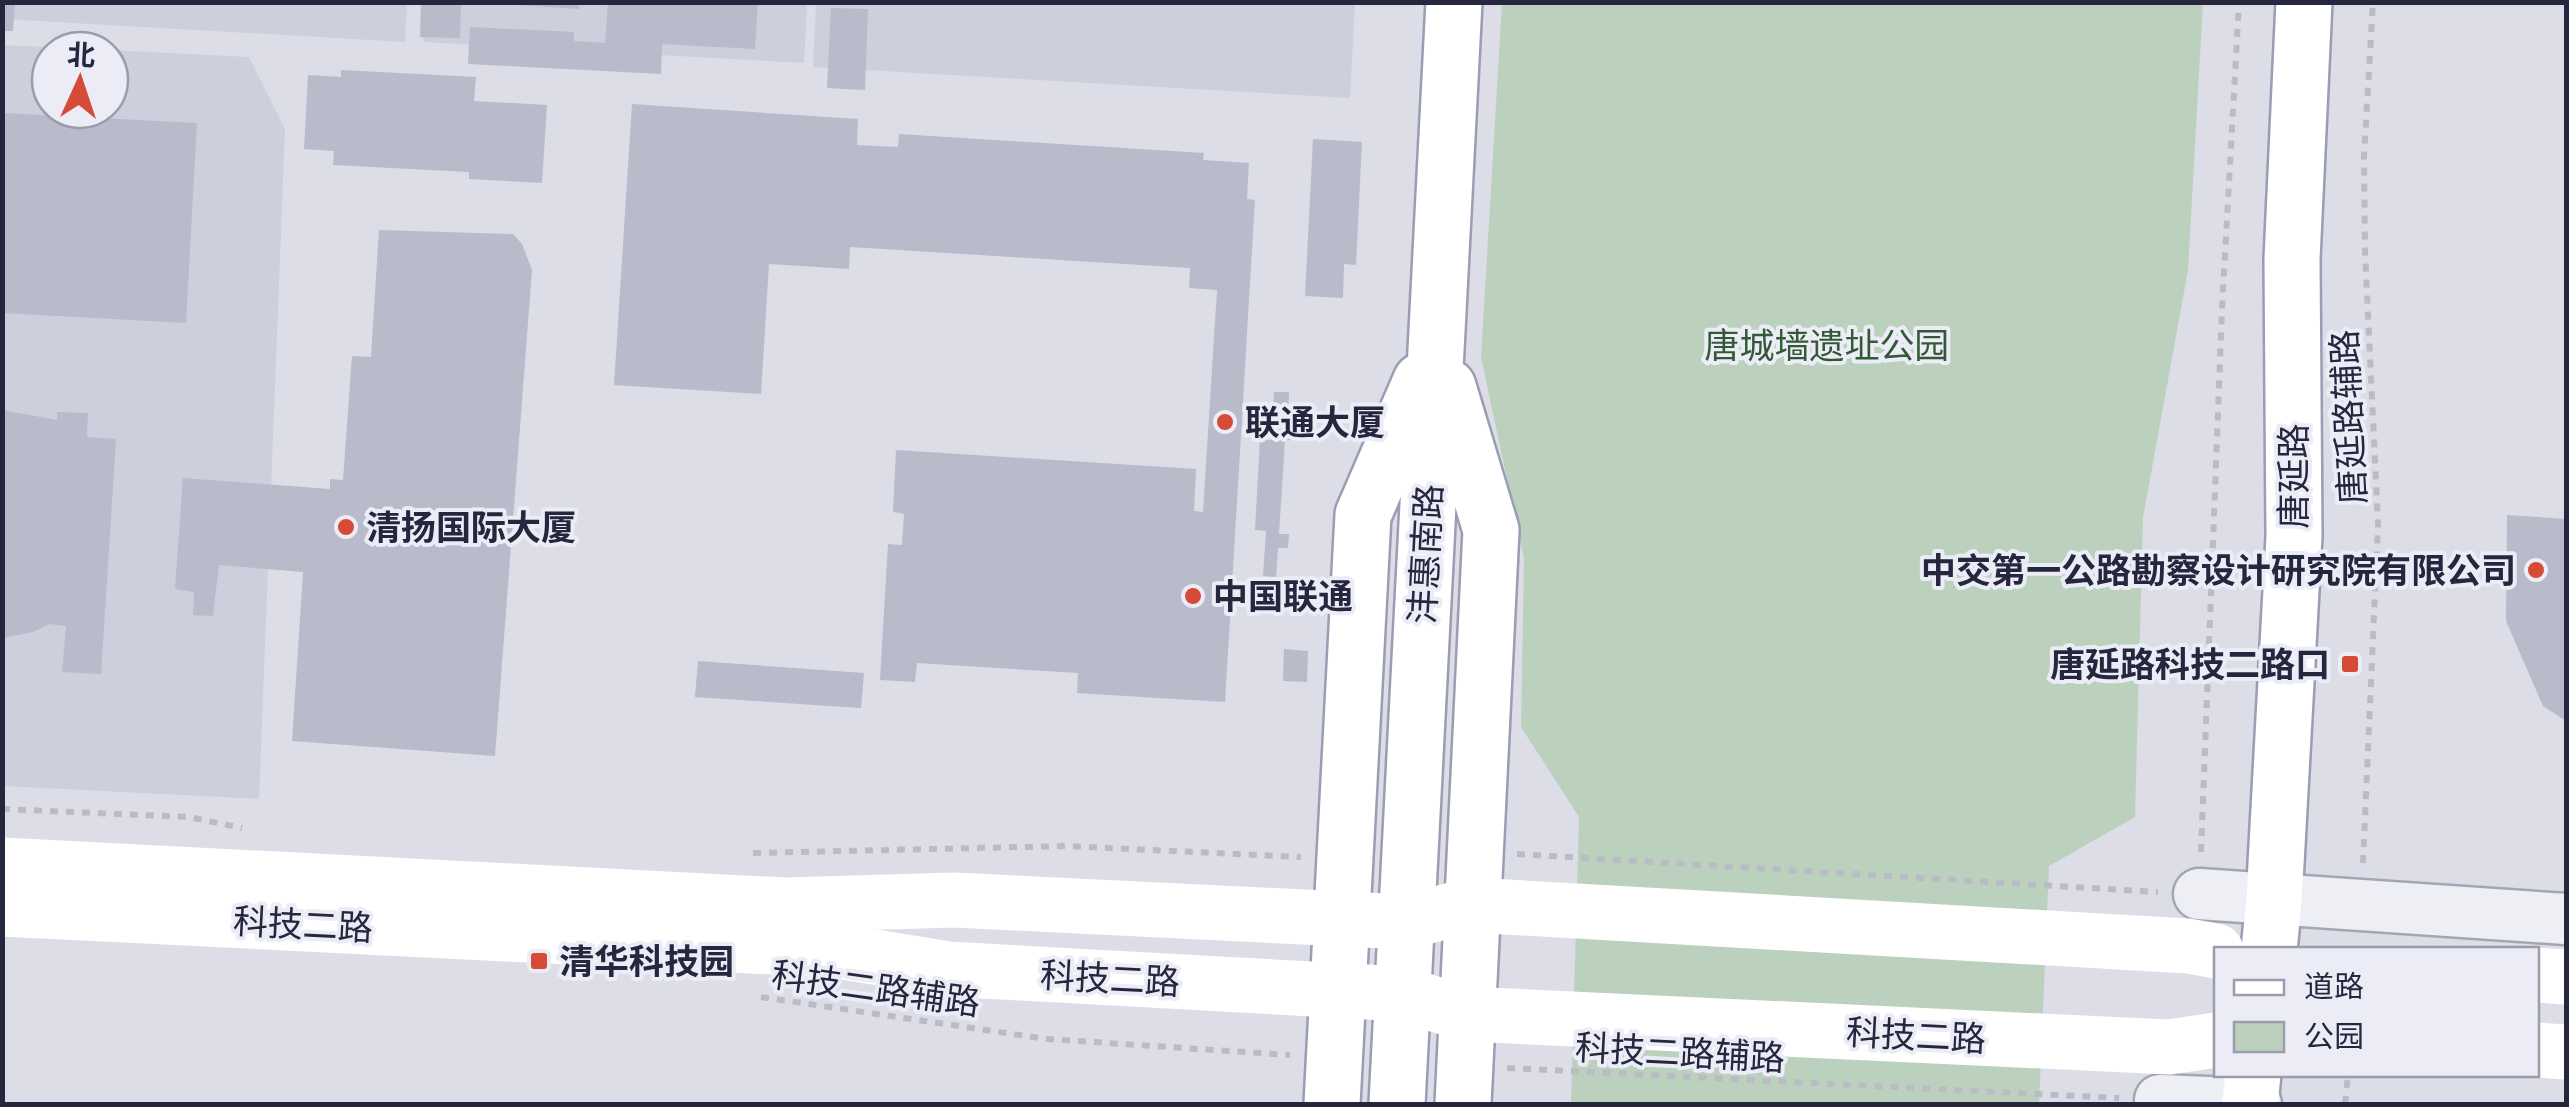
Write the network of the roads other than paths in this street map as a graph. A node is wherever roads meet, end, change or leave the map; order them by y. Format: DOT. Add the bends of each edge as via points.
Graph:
graph roads {
  1 [pos="1454,2"];
  2 [pos="2304,2"];
  3 [pos="1436,346"];
  4 [pos="2,865"];
  5 [pos="1473,878"];
  6 [pos="2200,894"];
  7 [pos="2,909"];
  8 [pos="1341,918"];
  9 [pos="2566,920"];
  10 [pos="1406,922"];
  11 [pos="2272,925"];
  12 [pos="2214,951"];
  13 [pos="2539,975"];
  14 [pos="2566,976"];
  15 [pos="1338,990"];
  16 [pos="1402,994"];
  17 [pos="2214,1040"];
  18 [pos="2539,1050"];
  19 [pos="2566,1052"];
  20 [pos="1465,1061"];
  21 [pos="2252,1077"];
  22 [pos="1333,1081"];
  23 [pos="2160,1100"];
  24 [pos="1397,1104"];
  25 [pos="2252,1104"];
  1 -- 3 [label="main road, 沣惠南路"];
  2 -- 11 [label="main road, 唐延路" via="2292,259 2294,536"];
  3 -- 5 [label="main road" via="1490,530"];
  3 -- 8 [label="main road" via="1363,516"];
  3 -- 10 [label="main road, 沣惠南路"];
  4 -- 8 [label="main road, 科技二路" via="785,905 954,900"];
  5 -- 10 [label="main road, 科技二路"];
  5 -- 12 [label="main road, 科技二路"];
  5 -- 20 [label="main road"];
  6 -- 11 [label="street"];
  7 -- 15 [label="main road, 科技二路" via="831,950 948,969"];
  8 -- 10 [label="main road, 科技二路"];
  8 -- 15 [label="main road"];
  9 -- 11 [label="street" via="2360,906"];
  10 -- 16 [label="main road, 沣惠南路"];
  13 -- 14 [label="main road"];
  15 -- 16 [label="main road, 科技二路"];
  15 -- 22 [label="main road"];
  16 -- 20 [label="main road, 科技二路"];
  16 -- 24 [label="main road, 沣惠南路"];
  17 -- 20 [label="main road, 科技二路" via="2169,1047"];
  18 -- 19 [label="main road"];
  21 -- 25 [label="main road"];
  23 -- 25 [label="street"];
}
